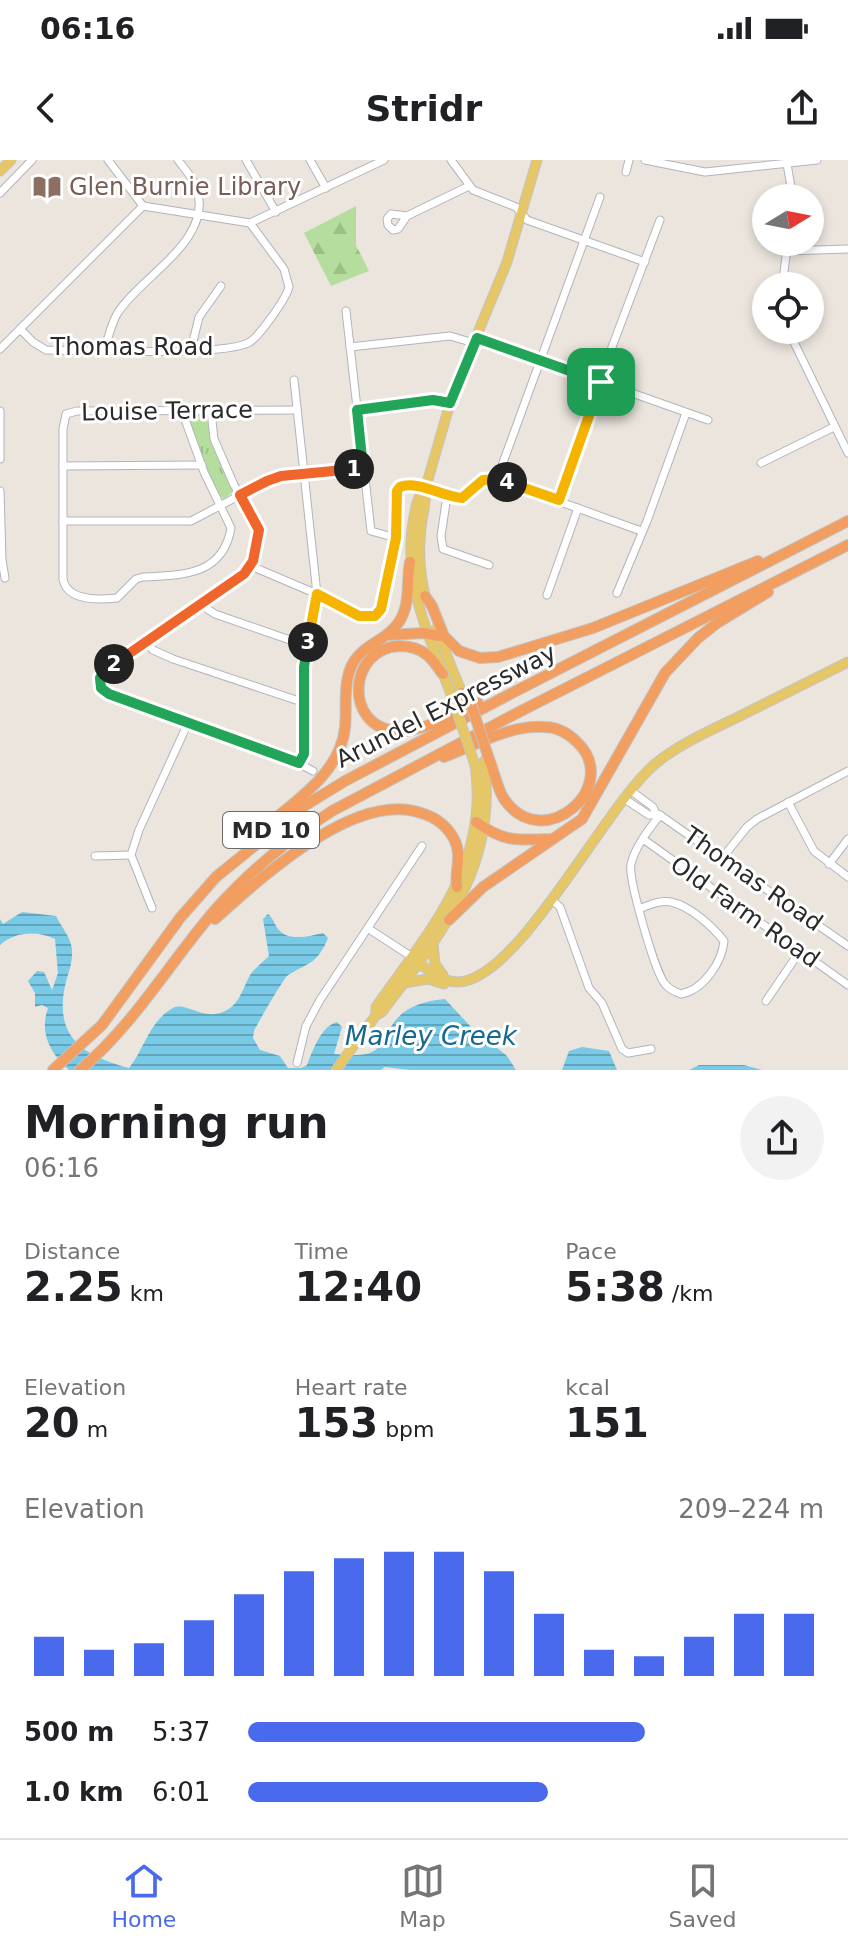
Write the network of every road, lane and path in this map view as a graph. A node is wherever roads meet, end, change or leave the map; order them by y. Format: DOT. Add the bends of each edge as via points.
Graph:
graph roads {
  1 [pos="11,160"];
  2 [pos="32,160"];
  3 [pos="108,160"];
  4 [pos="178,160"];
  5 [pos="246,160"];
  6 [pos="310,160"];
  7 [pos="384,160"];
  8 [pos="451,160"];
  9 [pos="537,160"];
  10 [pos="629,160"];
  11 [pos="645,160"];
  12 [pos="817,160"];
  13 [pos="374,162"];
  14 [pos="787,164"];
  15 [pos="0,171"];
  16 [pos="626,172"];
  17 [pos="791,184"];
  18 [pos="469,186"];
  19 [pos="326,188"];
  20 [pos="0,193"];
  21 [pos="600,197"];
  22 [pos="143,206"];
  23 [pos="276,212"];
  24 [pos="522,214"];
  25 [pos="198,215"];
  26 [pos="407,216"];
  27 [pos="660,220"];
  28 [pos="250,223"];
  29 [pos="584,241"];
  30 [pos="824,248"];
  31 [pos="848,249"];
  32 [pos="645,262"];
  33 [pos="221,286"];
  34 [pos="346,311"];
  35 [pos="20,329"];
  36 [pos="476,340"];
  37 [pos="795,344"];
  38 [pos="350,347"];
  39 [pos="0,349"];
  40 [pos="105,349"];
  41 [pos="191,350"];
  42 [pos="540,360"];
  43 [pos="294,380"];
  44 [pos="601,382"];
  45 [pos="450,403"];
  46 [pos="297,410"];
  47 [pos="357,410"];
  48 [pos="0,411"];
  49 [pos="182,411"];
  50 [pos="211,411"];
  51 [pos="686,413"];
  52 [pos="708,420"];
  53 [pos="834,427"];
  54 [pos="848,453"];
  55 [pos="0,459"];
  56 [pos="761,463"];
  57 [pos="202,465"];
  58 [pos="63,466"];
  59 [pos="363,468"];
  60 [pos="304,475"];
  61 [pos="497,479"];
  62 [pos="425,490"];
  63 [pos="0,491"];
  64 [pos="240,495"];
  65 [pos="447,496"];
  66 [pos="559,500"];
  67 [pos="222,506"];
  68 [pos="578,508"];
  69 [pos="63,521"];
  70 [pos="848,521"];
  71 [pos="641,531"];
  72 [pos="396,538"];
  73 [pos="848,545"];
  74 [pos="783,556"];
  75 [pos="816,561"];
  76 [pos="410,562"];
  77 [pos="489,565"];
  78 [pos="251,566"];
  79 [pos="5,578"];
  80 [pos="617,593"];
  81 [pos="317,594"];
  82 [pos="547,595"];
  83 [pos="425,596"];
  84 [pos="201,605"];
  85 [pos="386,635"];
  86 [pos="433,635"];
  87 [pos="147,644"];
  88 [pos="307,646"];
  89 [pos="848,662"];
  90 [pos="443,674"];
  91 [pos="514,692"];
  92 [pos="457,695"];
  93 [pos="305,703"];
  94 [pos="188,723"];
  95 [pos="426,760"];
  96 [pos="483,762"];
  97 [pos="299,763"];
  98 [pos="313,771"];
  99 [pos="848,771"];
  100 [pos="626,794"];
  101 [pos="788,802"];
  102 [pos="658,815"];
  103 [pos="480,825"];
  104 [pos="554,839"];
  105 [pos="643,839"];
  106 [pos="848,839"];
  107 [pos="422,846"];
  108 [pos="131,855"];
  109 [pos="95,856"];
  110 [pos="723,857"];
  111 [pos="829,864"];
  112 [pos="228,865"];
  113 [pos="848,877"];
  114 [pos="457,887"];
  115 [pos="551,899"];
  116 [pos="152,908"];
  117 [pos="639,909"];
  118 [pos="449,920"];
  119 [pos="369,929"];
  120 [pos="189,942"];
  121 [pos="433,944"];
  122 [pos="848,946"];
  123 [pos="800,951"];
  124 [pos="415,959"];
  125 [pos="444,979"];
  126 [pos="461,982"];
  127 [pos="404,983"];
  128 [pos="848,985"];
  129 [pos="766,1001"];
  130 [pos="376,1015"];
  131 [pos="651,1049"];
  132 [pos="297,1063"];
  133 [pos="53,1070"];
  134 [pos="80,1070"];
  135 [pos="336,1070"];
  1 -- 15 [label="main road"];
  2 -- 20 [label="street"];
  3 -- 22 [label="street"];
  4 -- 25 [label="street" via="195,184"];
  5 -- 23 [label="street"];
  6 -- 19 [label="street"];
  7 -- 13 [label="street"];
  8 -- 18 [label="street"];
  9 -- 24 [label="main road"];
  10 -- 16 [label="street"];
  11 -- 14 [label="street" via="705,172"];
  12 -- 14 [label="street"];
  13 -- 19 [label="street"];
  14 -- 17 [label="street"];
  18 -- 24 [label="street"];
  18 -- 26 [label="street"];
  19 -- 23 [label="street"];
  21 -- 29 [label="street"];
  22 -- 25 [label="street"];
  22 -- 35 [label="street"];
  23 -- 28 [label="street"];
  24 -- 29 [label="street"];
  24 -- 36 [label="main road"];
  25 -- 28 [label="street"];
  25 -- 40 [label="street" via="183,245 117,314"];
  27 -- 32 [label="street"];
  28 -- 41 [label="street, Thomas Road" via="286,273 286,296 250,342"];
  29 -- 32 [label="street"];
  29 -- 42 [label="street"];
  30 -- 31 [label="street"];
  32 -- 44 [label="street"];
  33 -- 41 [label="street" via="199,317"];
  34 -- 38 [label="street"];
  35 -- 39 [label="street"];
  35 -- 40 [label="street, Thomas Road" via="46,350"];
  36 -- 38 [label="street" via="450,336"];
  36 -- 42 [label="street"];
  36 -- 45 [label="main road"];
  37 -- 53 [label="street"];
  38 -- 47 [label="street"];
  40 -- 41 [label="street, Thomas Road"];
  42 -- 44 [label="street"];
  42 -- 61 [label="street"];
  43 -- 46 [label="street"];
  44 -- 51 [label="street"];
  44 -- 66 [label="street"];
  45 -- 47 [label="street" via="433,400"];
  45 -- 62 [label="main road"];
  46 -- 50 [label="street, Louise Terrace"];
  46 -- 60 [label="street"];
  47 -- 59 [label="street"];
  48 -- 55 [label="street"];
  49 -- 50 [label="street, Louise Terrace"];
  49 -- 57 [label="street"];
  49 -- 58 [label="street, Louise Terrace" via="71,411 63,419"];
  50 -- 64 [label="street" via="214,439"];
  51 -- 52 [label="street"];
  51 -- 71 [label="street"];
  53 -- 54 [label="street"];
  53 -- 56 [label="street"];
  57 -- 58 [label="street"];
  57 -- 67 [label="street"];
  58 -- 69 [label="street, Louise Terrace"];
  59 -- 60 [label="street"];
  59 -- 72 [label="street" via="371,531"];
  60 -- 64 [label="street" via="267,481"];
  60 -- 81 [label="street"];
  61 -- 65 [label="street" via="483,480 462,498"];
  61 -- 66 [label="street"];
  62 -- 65 [label="street"];
  62 -- 72 [label="street" via="409,484 397,491"];
  62 -- 76 [label="main road" via="414,515"];
  62 -- 83 [label="main road" via="420,561"];
  63 -- 79 [label="street"];
  64 -- 67 [label="street"];
  64 -- 78 [label="street" via="259,530"];
  65 -- 77 [label="street" via="443,549"];
  66 -- 68 [label="street"];
  67 -- 69 [label="street" via="191,521"];
  67 -- 69 [label="street, Louise Terrace" via="231,528 227,546 213,562 191,574 136,579 112,599 78,596 64,586"];
  68 -- 71 [label="street"];
  68 -- 82 [label="street"];
  70 -- 74 [label="highway, Arundel Expressway / MD 10"];
  71 -- 80 [label="street"];
  72 -- 81 [label="street" via="375,616 359,616"];
  73 -- 75 [label="highway, Arundel Expressway / MD 10"];
  74 -- 83 [label="highway" via="771,556 593,628 498,657 459,651 444,636"];
  74 -- 91 [label="highway, Arundel Expressway / MD 10"];
  75 -- 95 [label="highway, Arundel Expressway / MD 10"];
  75 -- 104 [label="highway" via="717,623 676,660 582,819"];
  76 -- 85 [label="highway" via="404,614"];
  76 -- 86 [label="main road" via="416,601"];
  78 -- 81 [label="street"];
  78 -- 84 [label="street"];
  81 -- 88 [label="street"];
  83 -- 86 [label="main road"];
  84 -- 87 [label="street"];
  84 -- 88 [label="street"];
  85 -- 86 [label="highway"];
  85 -- 112 [label="highway" via="358,654 351,667 343,740 332,764 230,856"];
  86 -- 90 [label="main road"];
  86 -- 92 [label="main road"];
  87 -- 93 [label="street" via="173,659"];
  87 -- 94 [label="street" via="105,671 101,688"];
  88 -- 93 [label="street"];
  89 -- 100 [label="main road" via="672,751"];
  90 -- 91 [label="highway" via="416,648 391,647 365,664 359,699 374,723 398,731"];
  90 -- 92 [label="main road"];
  91 -- 112 [label="highway, Arundel Expressway / MD 10" via="322,793"];
  92 -- 96 [label="main road, bridge"];
  92 -- 96 [label="highway, bridge" via="470,701"];
  93 -- 97 [label="street" via="304,754"];
  94 -- 97 [label="street"];
  94 -- 108 [label="street"];
  95 -- 96 [label="highway" via="505,733 551,728 580,745 589,765 588,787 578,806 551,820 537,820 520,814 504,799"];
  95 -- 120 [label="highway, Arundel Expressway / MD 10" via="279,847"];
  96 -- 103 [label="main road" via="487,795"];
  97 -- 98 [label="street"];
  99 -- 101 [label="street"];
  100 -- 102 [label="street, Thomas Road"];
  100 -- 115 [label="main road"];
  101 -- 110 [label="street" via="747,827"];
  101 -- 111 [label="street" via="814,851"];
  102 -- 105 [label="street"];
  102 -- 110 [label="street, Thomas Road"];
  103 -- 104 [label="highway" via="514,841"];
  103 -- 114 [label="main road"];
  103 -- 118 [label="main road" via="473,872"];
  104 -- 118 [label="highway" via="483,887"];
  105 -- 117 [label="street" via="630,874"];
  105 -- 123 [label="street, Old Farm Road"];
  106 -- 111 [label="street"];
  107 -- 119 [label="street"];
  108 -- 109 [label="street"];
  108 -- 116 [label="street"];
  110 -- 122 [label="street, Thomas Road"];
  111 -- 113 [label="street"];
  112 -- 133 [label="highway, Arundel Expressway / MD 10" via="180,918 88,1039"];
  114 -- 120 [label="highway" via="456,845 439,821 411,809 383,810 349,822 299,851"];
  114 -- 124 [label="main road"];
  115 -- 126 [label="main road" via="508,953"];
  115 -- 131 [label="street" via="560,907 589,988 602,1003 622,1049"];
  117 -- 117 [label="street" via="674,903 724,941 719,960 696,989 681,994 663,982"];
  118 -- 121 [label="main road"];
  119 -- 124 [label="street"];
  119 -- 132 [label="street" via="306,1026"];
  120 -- 134 [label="highway, Arundel Expressway / MD 10" via="101,1052"];
  121 -- 124 [label="main road"];
  121 -- 125 [label="main road" via="435,964"];
  123 -- 128 [label="street, Old Farm Road"];
  123 -- 129 [label="street"];
  124 -- 125 [label="main road"];
  124 -- 127 [label="main road"];
  124 -- 130 [label="main road" via="376,1007"];
  125 -- 126 [label="main road"];
  126 -- 127 [label="main road" via="455,987 428,979"];
  127 -- 130 [label="main road"];
  130 -- 135 [label="main road"];
}
